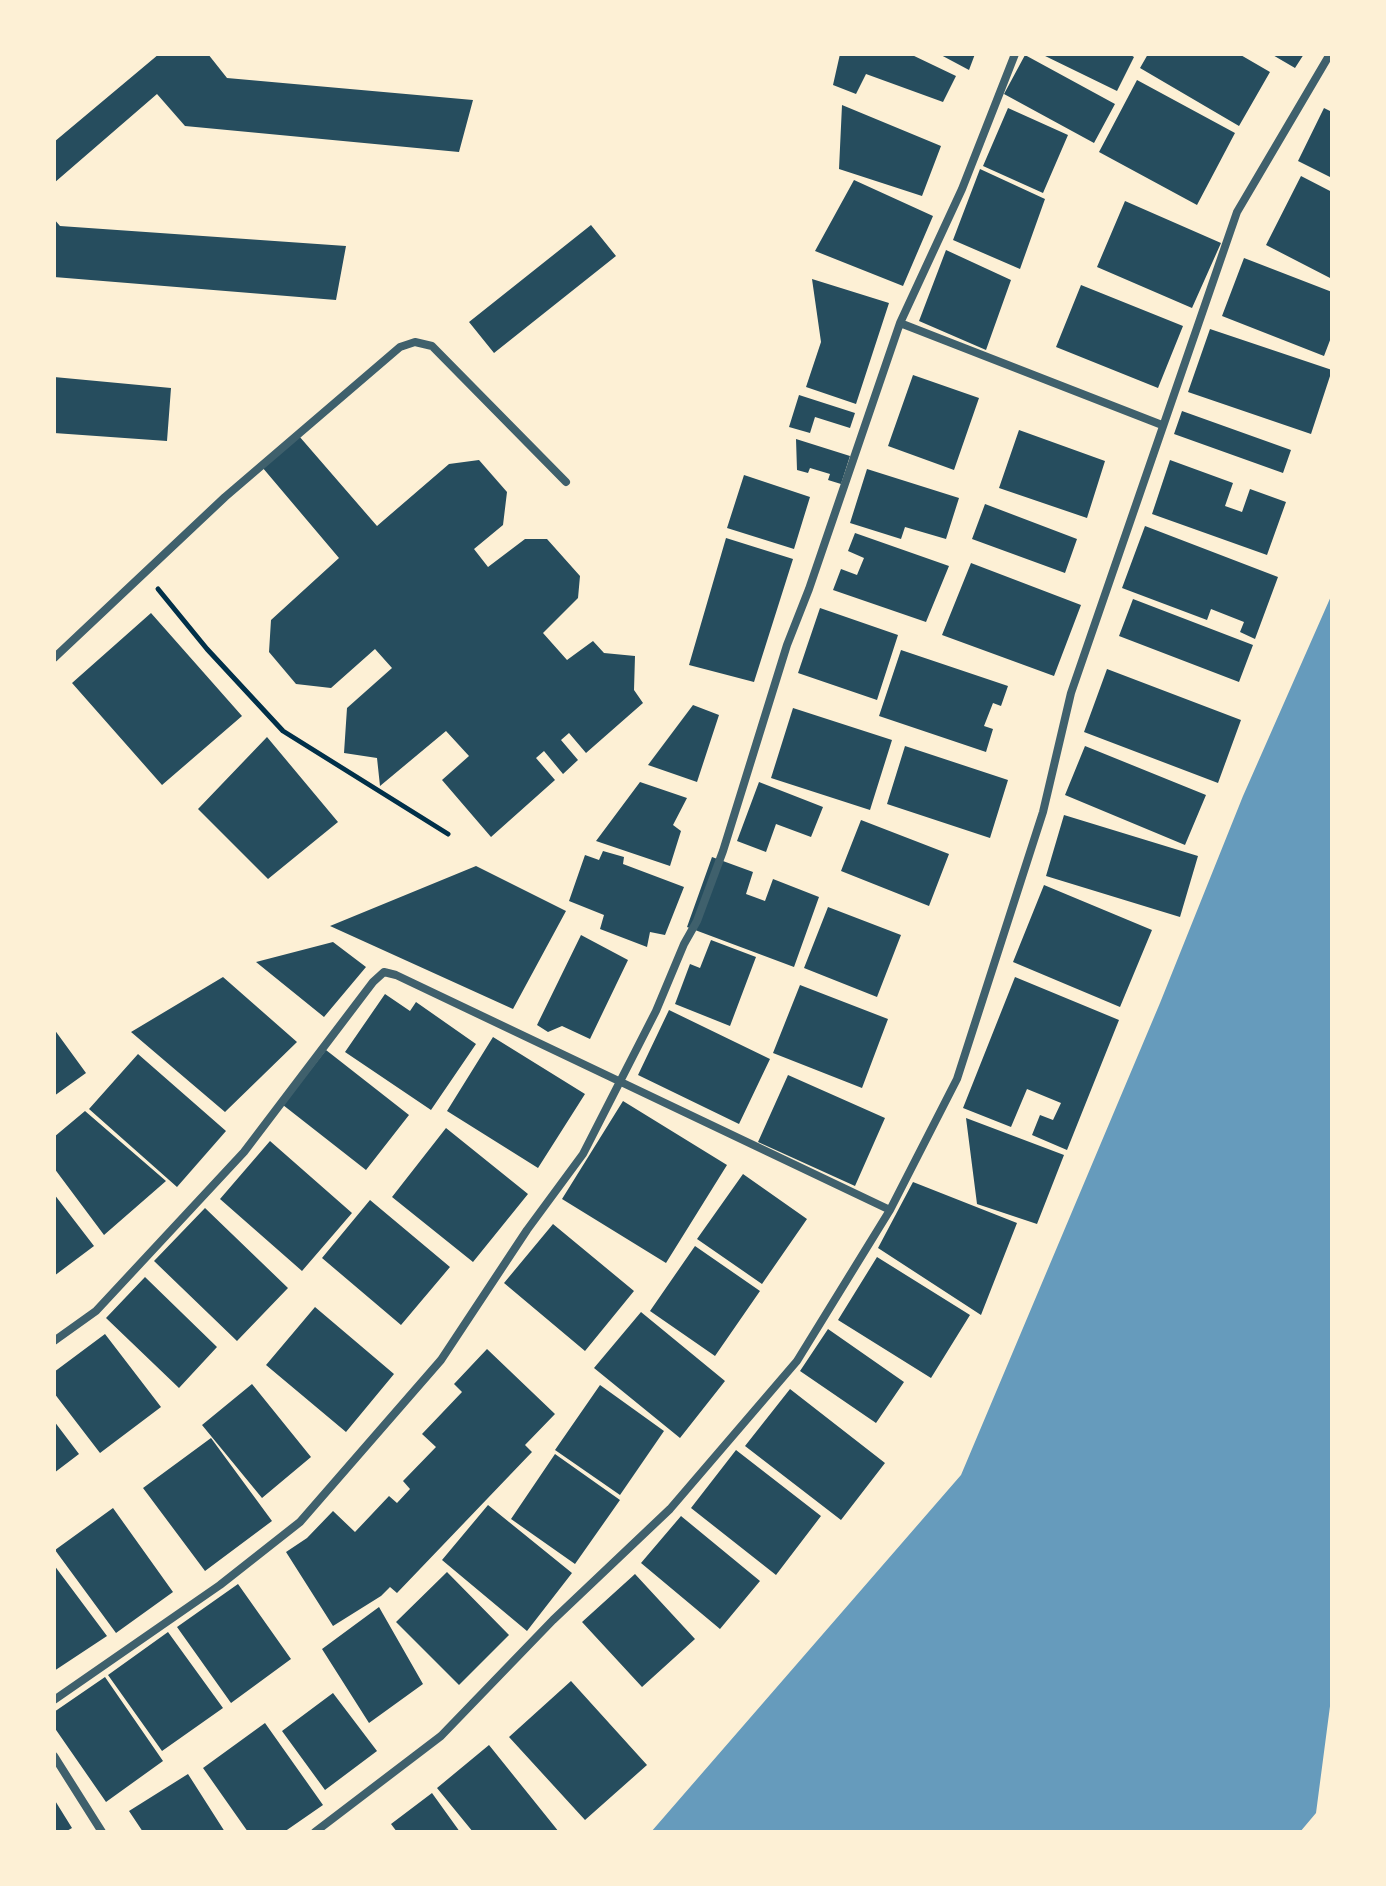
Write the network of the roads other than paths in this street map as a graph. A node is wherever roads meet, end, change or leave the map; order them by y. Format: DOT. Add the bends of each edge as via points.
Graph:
graph roads {
  1 [pos="1015,54"];
  2 [pos="1330,54"];
  3 [pos="900,323"];
  4 [pos="1162,425"];
  5 [pos="566,482"];
  6 [pos="54,658"];
  7 [pos="621,1083"];
  8 [pos="890,1210"];
  9 [pos="54,1341"];
  10 [pos="54,1700"];
  11 [pos="54,1756"];
  12 [pos="102,1832"];
  13 [pos="315,1832"];
  1 -- 3 [label="street" via="962,189"];
  2 -- 4 [label="street" via="1237,212"];
  3 -- 4 [label="street"];
  3 -- 7 [label="street" via="787,645 723,851 697,921"];
  4 -- 8 [label="street" via="1071,693 1043,812 957,1079"];
  5 -- 6 [label="street" via="432,346 415,342 400,347 225,497"];
  7 -- 8 [label="street"];
  7 -- 9 [label="street" via="384,972 244,1152 96,1311"];
  7 -- 10 [label="street" via="583,1154 441,1360 300,1522 220,1585"];
  8 -- 13 [label="street" via="797,1361 670,1509 441,1736"];
  11 -- 12 [label="street"];
}
